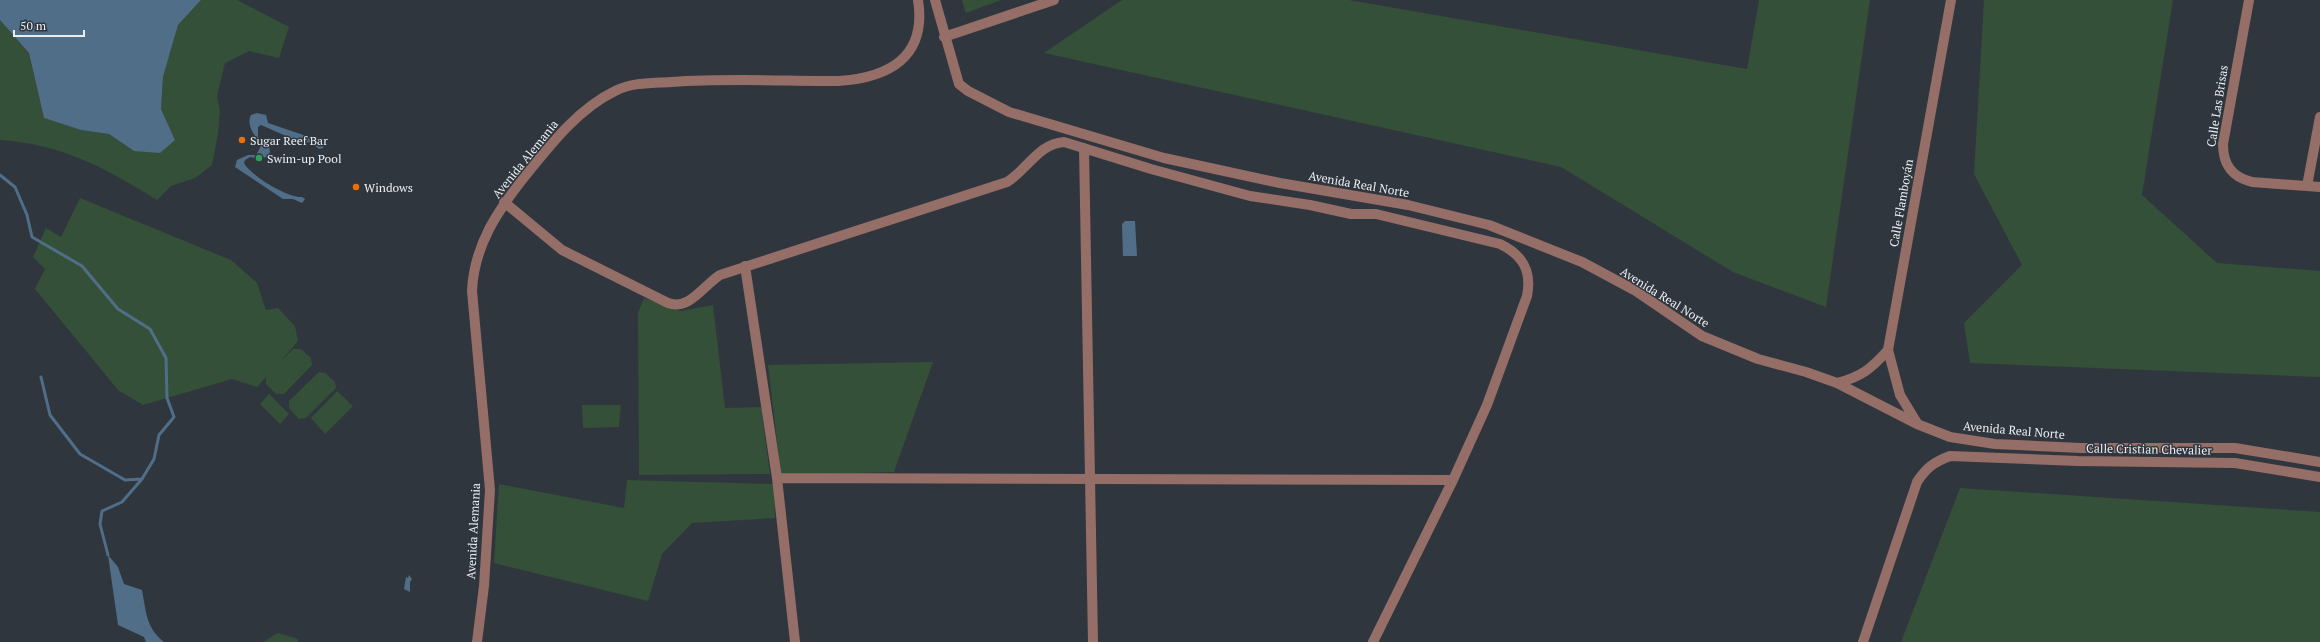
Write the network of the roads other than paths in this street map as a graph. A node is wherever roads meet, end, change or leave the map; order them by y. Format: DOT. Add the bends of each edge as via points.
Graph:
graph roads {
  1 [pos="918,0"];
  2 [pos="935,0"];
  3 [pos="1054,0"];
  4 [pos="1951,0"];
  5 [pos="2249,0"];
  6 [pos="944,37"];
  7 [pos="2320,117"];
  8 [pos="1084,148"];
  9 [pos="2307,186"];
  10 [pos="2320,187"];
  11 [pos="504,202"];
  12 [pos="745,266"];
  13 [pos="1888,350"];
  14 [pos="1837,383"];
  15 [pos="1918,424"];
  16 [pos="2320,462"];
  17 [pos="2320,477"];
  18 [pos="777,478"];
  19 [pos="1091,478"];
  20 [pos="1453,480"];
  21 [pos="477,642"];
  22 [pos="795,642"];
  23 [pos="1093,642"];
  24 [pos="1373,642"];
  25 [pos="1863,642"];
  1 -- 11 [label="street, Avenida Alemania" via="918,34 900,63 880,75 838,82 702,80 653,83 617,90 601,98 564,129"];
  2 -- 6 [label="street, Avenida Real Norte"];
  3 -- 6 [label="street"];
  4 -- 13 [label="street, Calle Flamboyán"];
  5 -- 9 [label="street, Calle Las Brisas" via="2223,144 2226,165 2242,179 2252,182"];
  6 -- 14 [label="street, Avenida Real Norte" via="959,84 1009,112 1164,158 1280,183 1408,205 1490,225 1582,262 1636,291 1702,336 1758,360"];
  7 -- 9 [label="street"];
  8 -- 12 [label="street" via="1064,142 1054,143 1044,147 1019,174 1007,182"];
  8 -- 19 [label="street"];
  8 -- 20 [label="street" via="1250,196 1310,204 1351,214 1376,214 1500,244 1512,250 1527,270 1530,283 1527,296 1487,405"];
  9 -- 10 [label="street, Calle Las Brisas"];
  11 -- 12 [label="street" via="562,250 673,305 688,302 710,281"];
  11 -- 21 [label="street, Avenida Alemania" via="476,257 473,273 472,291 490,490 484,586"];
  12 -- 18 [label="street"];
  13 -- 14 [label="street" via="1875,365 1856,378"];
  13 -- 15 [label="street" via="1900,395"];
  14 -- 15 [label="street, Avenida Real Norte"];
  15 -- 16 [label="street, Avenida Real Norte" via="1950,437 1995,444 2081,448 2235,448"];
  17 -- 25 [label="street, Calle Cristian Chevalier" via="2235,463 1950,456 1936,461 1925,470 1917,482"];
  18 -- 19 [label="street"];
  18 -- 22 [label="street"];
  19 -- 20 [label="street"];
  19 -- 23 [label="street"];
  20 -- 24 [label="street"];
}
